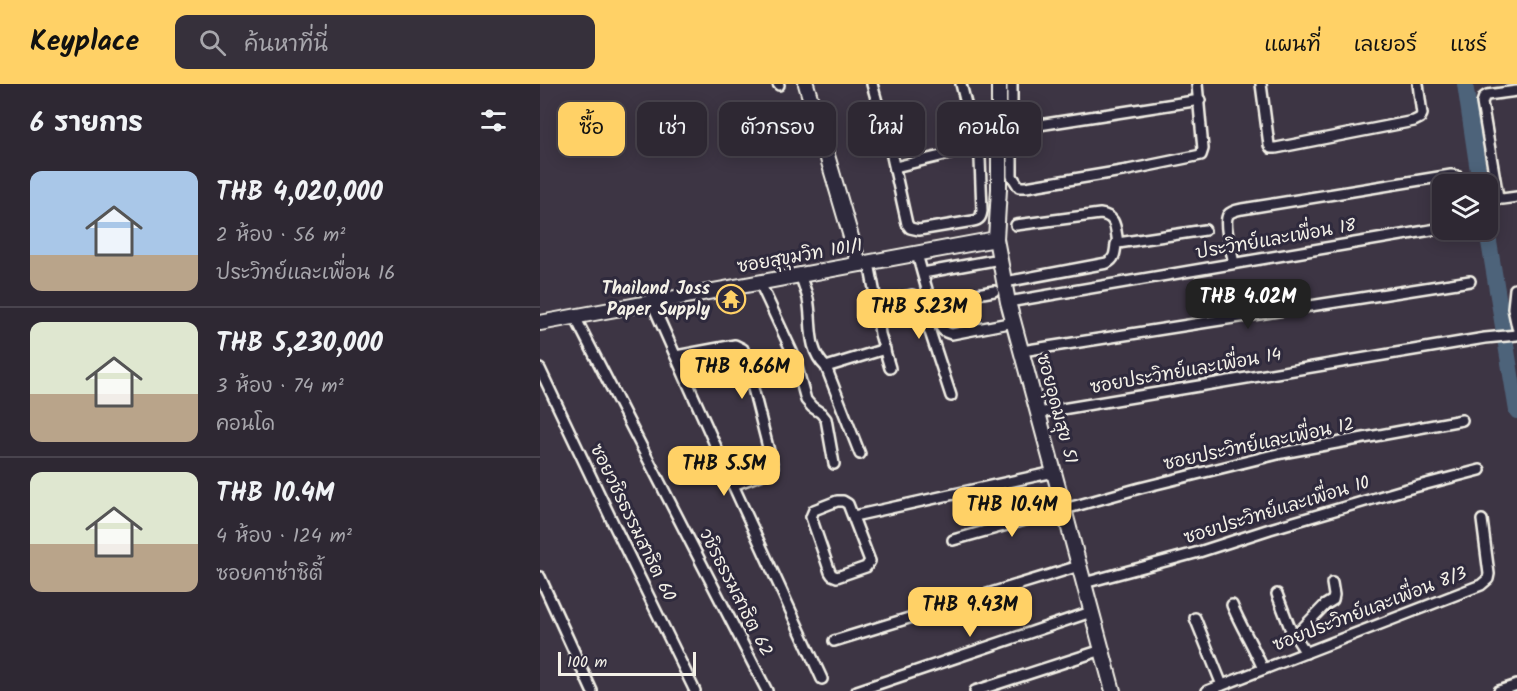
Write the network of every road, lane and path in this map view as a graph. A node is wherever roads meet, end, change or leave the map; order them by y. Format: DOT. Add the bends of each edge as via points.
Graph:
graph roads {
  1 [pos="806,84"];
  2 [pos="872,84"];
  3 [pos="961,84"];
  4 [pos="999,84"];
  5 [pos="1012,84"];
  6 [pos="1197,84"];
  7 [pos="1272,84"];
  8 [pos="1418,84"];
  9 [pos="1262,85"];
  10 [pos="1517,91"];
  11 [pos="1200,100"];
  12 [pos="966,102"];
  13 [pos="1012,102"];
  14 [pos="1041,125"];
  15 [pos="941,156"];
  16 [pos="980,156"];
  17 [pos="1012,156"];
  18 [pos="895,167"];
  19 [pos="1432,178"];
  20 [pos="1517,197"];
  21 [pos="1016,225"];
  22 [pos="1205,230"];
  23 [pos="1432,230"];
  24 [pos="996,239"];
  25 [pos="1118,243"];
  26 [pos="917,254"];
  27 [pos="1000,259"];
  28 [pos="1234,263"];
  29 [pos="864,264"];
  30 [pos="923,273"];
  31 [pos="800,275"];
  32 [pos="1470,281"];
  33 [pos="760,283"];
  34 [pos="999,287"];
  35 [pos="1515,290"];
  36 [pos="932,302"];
  37 [pos="1008,302"];
  38 [pos="652,303"];
  39 [pos="876,303"];
  40 [pos="575,317"];
  41 [pos="1014,322"];
  42 [pos="540,323"];
  43 [pos="1516,333"];
  44 [pos="885,350"];
  45 [pos="1022,351"];
  46 [pos="676,356"];
  47 [pos="826,367"];
  48 [pos="890,368"];
  49 [pos="540,369"];
  50 [pos="951,396"];
  51 [pos="1038,413"];
  52 [pos="1462,420"];
  53 [pos="860,454"];
  54 [pos="834,464"];
  55 [pos="1480,470"];
  56 [pos="1054,472"];
  57 [pos="733,485"];
  58 [pos="1064,510"];
  59 [pos="854,516"];
  60 [pos="1482,520"];
  61 [pos="953,540"];
  62 [pos="1079,566"];
  63 [pos="540,577"];
  64 [pos="1084,583"];
  65 [pos="1332,583"];
  66 [pos="1277,594"];
  67 [pos="1232,605"];
  68 [pos="1091,612"];
  69 [pos="1195,618"];
  70 [pos="1295,636"];
  71 [pos="834,641"];
  72 [pos="1102,650"];
  73 [pos="1306,653"];
  74 [pos="1263,669"];
  75 [pos="822,679"];
  76 [pos="1222,685"];
  77 [pos="1517,685"];
  78 [pos="592,691"];
  79 [pos="694,691"];
  80 [pos="767,691"];
  81 [pos="857,691"];
  82 [pos="975,691"];
  83 [pos="1113,691"];
  84 [pos="1207,691"];
  85 [pos="1499,691"];
  1 -- 29 [label="street"];
  2 -- 18 [label="street"];
  3 -- 12 [label="street"];
  4 -- 24 [label="street, ซอยอุดมสุข 51"];
  5 -- 13 [label="street"];
  6 -- 11 [label="street"];
  7 -- 9 [label="street"];
  8 -- 9 [label="street" via="1422,114 1414,121 1276,148 1269,145"];
  10 -- 20 [label="street" via="1487,94 1482,103 1498,197"];
  11 -- 14 [label="street"];
  11 -- 17 [label="street" via="1201,155 1026,187 1018,187 1012,176"];
  15 -- 18 [label="street"];
  16 -- 18 [label="street" via="981,217 920,230 907,224"];
  19 -- 28 [label="street" via="1231,212 1226,223"];
  21 -- 25 [label="street" via="1108,215 1113,219"];
  22 -- 25 [label="street"];
  23 -- 28 [label="street, ประวิทย์และเพื่อน 18"];
  24 -- 26 [label="street, ซอยสุขุมวิท 101/1"];
  24 -- 27 [label="street, ซอยอุดมสุข 51"];
  25 -- 34 [label="street" via="1115,255 1107,263"];
  26 -- 29 [label="street, ซอยสุขุมวิท 101/1"];
  26 -- 30 [label="street"];
  27 -- 30 [label="street"];
  27 -- 34 [label="street, ซอยอุดมสุข 51"];
  28 -- 37 [label="street, ประวิทย์และเพื่อน 18"];
  29 -- 31 [label="street, ซอยสุขุมวิท 101/1"];
  29 -- 39 [label="street"];
  30 -- 36 [label="street"];
  31 -- 33 [label="street, ซอยสุขุมวิท 101/1"];
  31 -- 47 [label="street" via="808,299 812,341 818,359"];
  32 -- 45 [label="street"];
  33 -- 38 [label="street, ซอยสุขุมวิท 101/1"];
  33 -- 54 [label="street" via="794,356 806,400 826,419"];
  34 -- 36 [label="street"];
  34 -- 37 [label="street, ซอยอุดมสุข 51"];
  35 -- 43 [label="street"];
  36 -- 41 [label="street" via="946,333"];
  37 -- 41 [label="street, ซอยอุดมสุข 51"];
  38 -- 40 [label="street, ซอยสุขุมวิท 101/1"];
  38 -- 46 [label="street"];
  39 -- 44 [label="street"];
  39 -- 50 [label="street" via="912,295 919,298"];
  40 -- 42 [label="street, ซอยสุขุมวิท 101/1"];
  40 -- 80 [label="street, วชิรธรรมสาธิต 62"];
  41 -- 45 [label="street, ซอยอุดมสุข 51"];
  43 -- 51 [label="street, ซอยประวิทย์และเพื่อน 14"];
  44 -- 47 [label="street"];
  44 -- 48 [label="street"];
  45 -- 51 [label="street, ซอยอุดมสุข 51"];
  46 -- 57 [label="street"];
  46 -- 57 [label="street" via="735,345 742,349 773,467"];
  47 -- 53 [label="street"];
  49 -- 79 [label="street, ซอยวชิรธรรมสาธิต 60"];
  51 -- 56 [label="street, ซอยอุดมสุข 51"];
  52 -- 58 [label="street, ซอยประวิทย์และเพื่อน 12" via="1282,453"];
  55 -- 64 [label="street, ซอยประวิทย์และเพื่อน 10"];
  56 -- 58 [label="street, ซอยอุดมสุข 51"];
  56 -- 59 [label="street"];
  57 -- 75 [label="street"];
  58 -- 61 [label="street, ซอยประวิทย์และเพื่อน 12"];
  58 -- 62 [label="street, ซอยอุดมสุข 51"];
  59 -- 59 [label="street" via="848,504 840,501 811,514 830,572 837,577 869,564"];
  60 -- 73 [label="street, ซอยประวิทย์และเพื่อน 8/3" via="1488,570 1485,582"];
  62 -- 64 [label="street, ซอยอุดมสุข 51"];
  62 -- 71 [label="street"];
  63 -- 78 [label="street"];
  64 -- 68 [label="street, ซอยอุดมสุข 51"];
  65 -- 70 [label="street" via="1333,600"];
  66 -- 70 [label="street"];
  67 -- 74 [label="street"];
  68 -- 72 [label="street, ซอยอุดมสุข 51"];
  68 -- 81 [label="street"];
  69 -- 76 [label="street"];
  70 -- 73 [label="street"];
  72 -- 82 [label="street"];
  72 -- 83 [label="street, ซอยอุดมสุข 51"];
  73 -- 74 [label="street, ซอยประวิทย์และเพื่อน 8/3"];
  74 -- 76 [label="street, ซอยประวิทย์และเพื่อน 8/3"];
  76 -- 84 [label="street, ซอยประวิทย์และเพื่อน 8/3"];
  77 -- 85 [label="street"];
}
